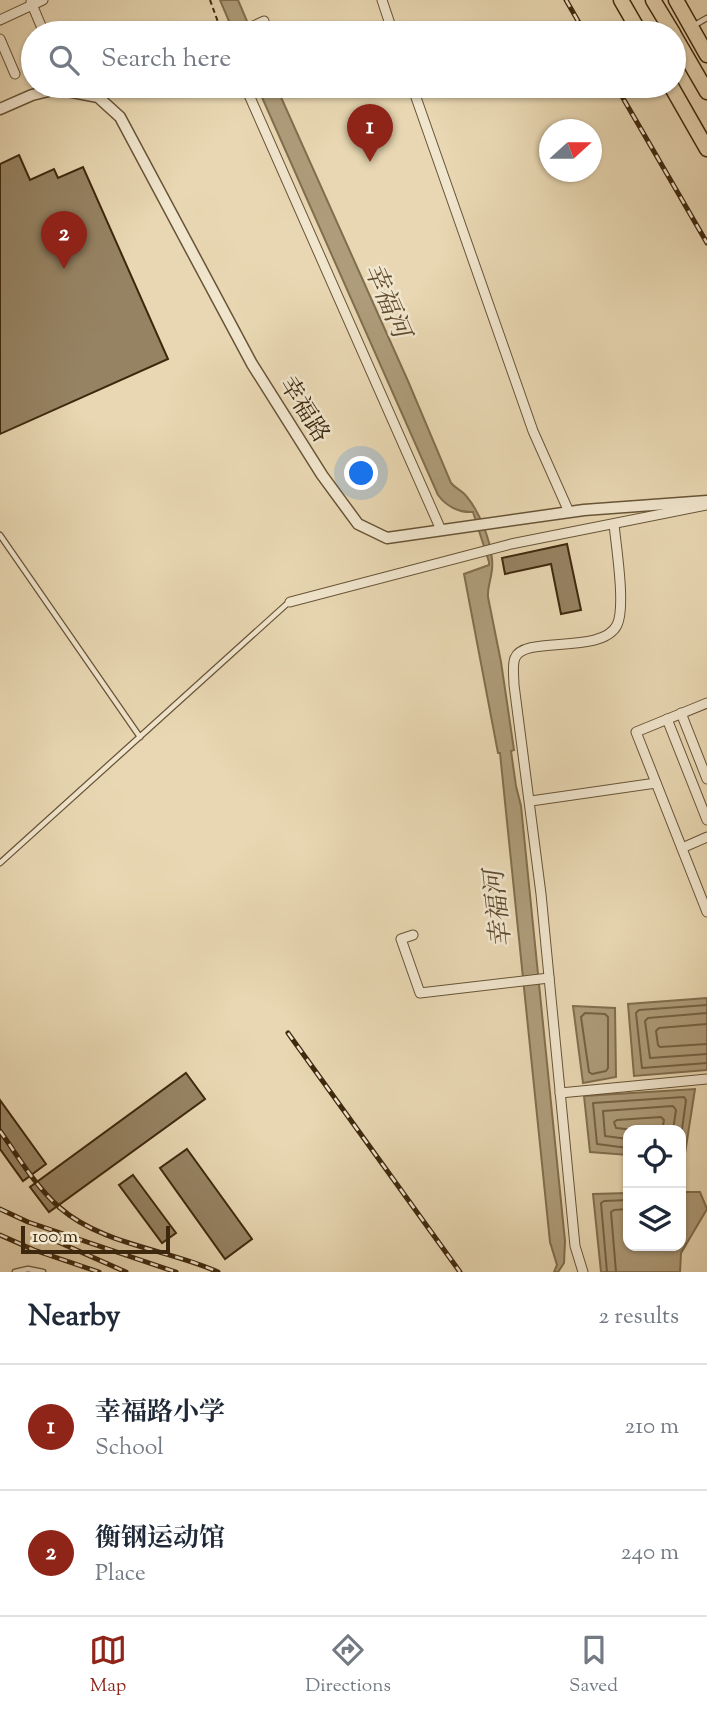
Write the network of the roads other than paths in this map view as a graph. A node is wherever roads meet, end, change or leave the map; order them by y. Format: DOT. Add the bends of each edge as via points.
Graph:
graph roads {
  1 [pos="43,0"];
  2 [pos="382,0"];
  3 [pos="621,0"];
  4 [pos="653,0"];
  5 [pos="676,0"];
  6 [pos="31,2"];
  7 [pos="707,18"];
  8 [pos="0,20"];
  9 [pos="39,21"];
  10 [pos="389,21"];
  11 [pos="633,21"];
  12 [pos="665,21"];
  13 [pos="691,27"];
  14 [pos="0,39"];
  15 [pos="707,55"];
  16 [pos="686,56"];
  17 [pos="15,74"];
  18 [pos="707,92"];
  19 [pos="25,98"];
  20 [pos="99,98"];
  21 [pos="250,98"];
  22 [pos="416,98"];
  23 [pos="678,98"];
  24 [pos="0,109"];
  25 [pos="707,149"];
  26 [pos="707,503"];
  27 [pos="569,512"];
  28 [pos="614,524"];
  29 [pos="441,530"];
  30 [pos="0,535"];
  31 [pos="290,602"];
  32 [pos="707,703"];
  33 [pos="681,713"];
  34 [pos="667,719"];
  35 [pos="140,737"];
  36 [pos="707,779"];
  37 [pos="656,783"];
  38 [pos="531,801"];
  39 [pos="707,820"];
  40 [pos="707,838"];
  41 [pos="682,848"];
  42 [pos="0,863"];
  43 [pos="707,912"];
  44 [pos="413,935"];
  45 [pos="549,978"];
  46 [pos="707,1079"];
  47 [pos="560,1093"];
  48 [pos="15,1272"];
  49 [pos="43,1272"];
  50 [pos="583,1272"];
  1 -- 6 [label="street"];
  2 -- 10 [label="street"];
  3 -- 11 [label="main road"];
  4 -- 12 [label="main road"];
  5 -- 13 [label="main road"];
  6 -- 8 [label="street"];
  6 -- 9 [label="street"];
  7 -- 13 [label="lane"];
  13 -- 15 [label="main road"];
  14 -- 17 [label="street"];
  16 -- 18 [label="main road"];
  19 -- 24 [label="street"];
  20 -- 29 [label="street, 幸福路" via="120,117 252,364 358,524 387,537"];
  21 -- 29 [label="street"];
  22 -- 27 [label="street" via="533,432"];
  23 -- 25 [label="main road"];
  26 -- 27 [label="street, 幸福路"];
  26 -- 28 [label="street"];
  27 -- 29 [label="street, 幸福路"];
  28 -- 31 [label="street" via="512,544"];
  28 -- 38 [label="street" via="621,612 617,626 607,636 531,648 515,659 514,685"];
  30 -- 35 [label="lane"];
  31 -- 35 [label="lane"];
  32 -- 33 [label="street"];
  33 -- 34 [label="street"];
  33 -- 36 [label="street"];
  34 -- 37 [label="street" via="636,732"];
  34 -- 39 [label="street"];
  35 -- 42 [label="lane"];
  37 -- 38 [label="street"];
  37 -- 41 [label="street"];
  38 -- 45 [label="street"];
  40 -- 41 [label="street"];
  41 -- 43 [label="street"];
  44 -- 45 [label="street" via="401,939 420,993"];
  45 -- 47 [label="street"];
  46 -- 47 [label="street"];
  47 -- 50 [label="street" via="575,1246"];
  48 -- 49 [label="lane"];
}
